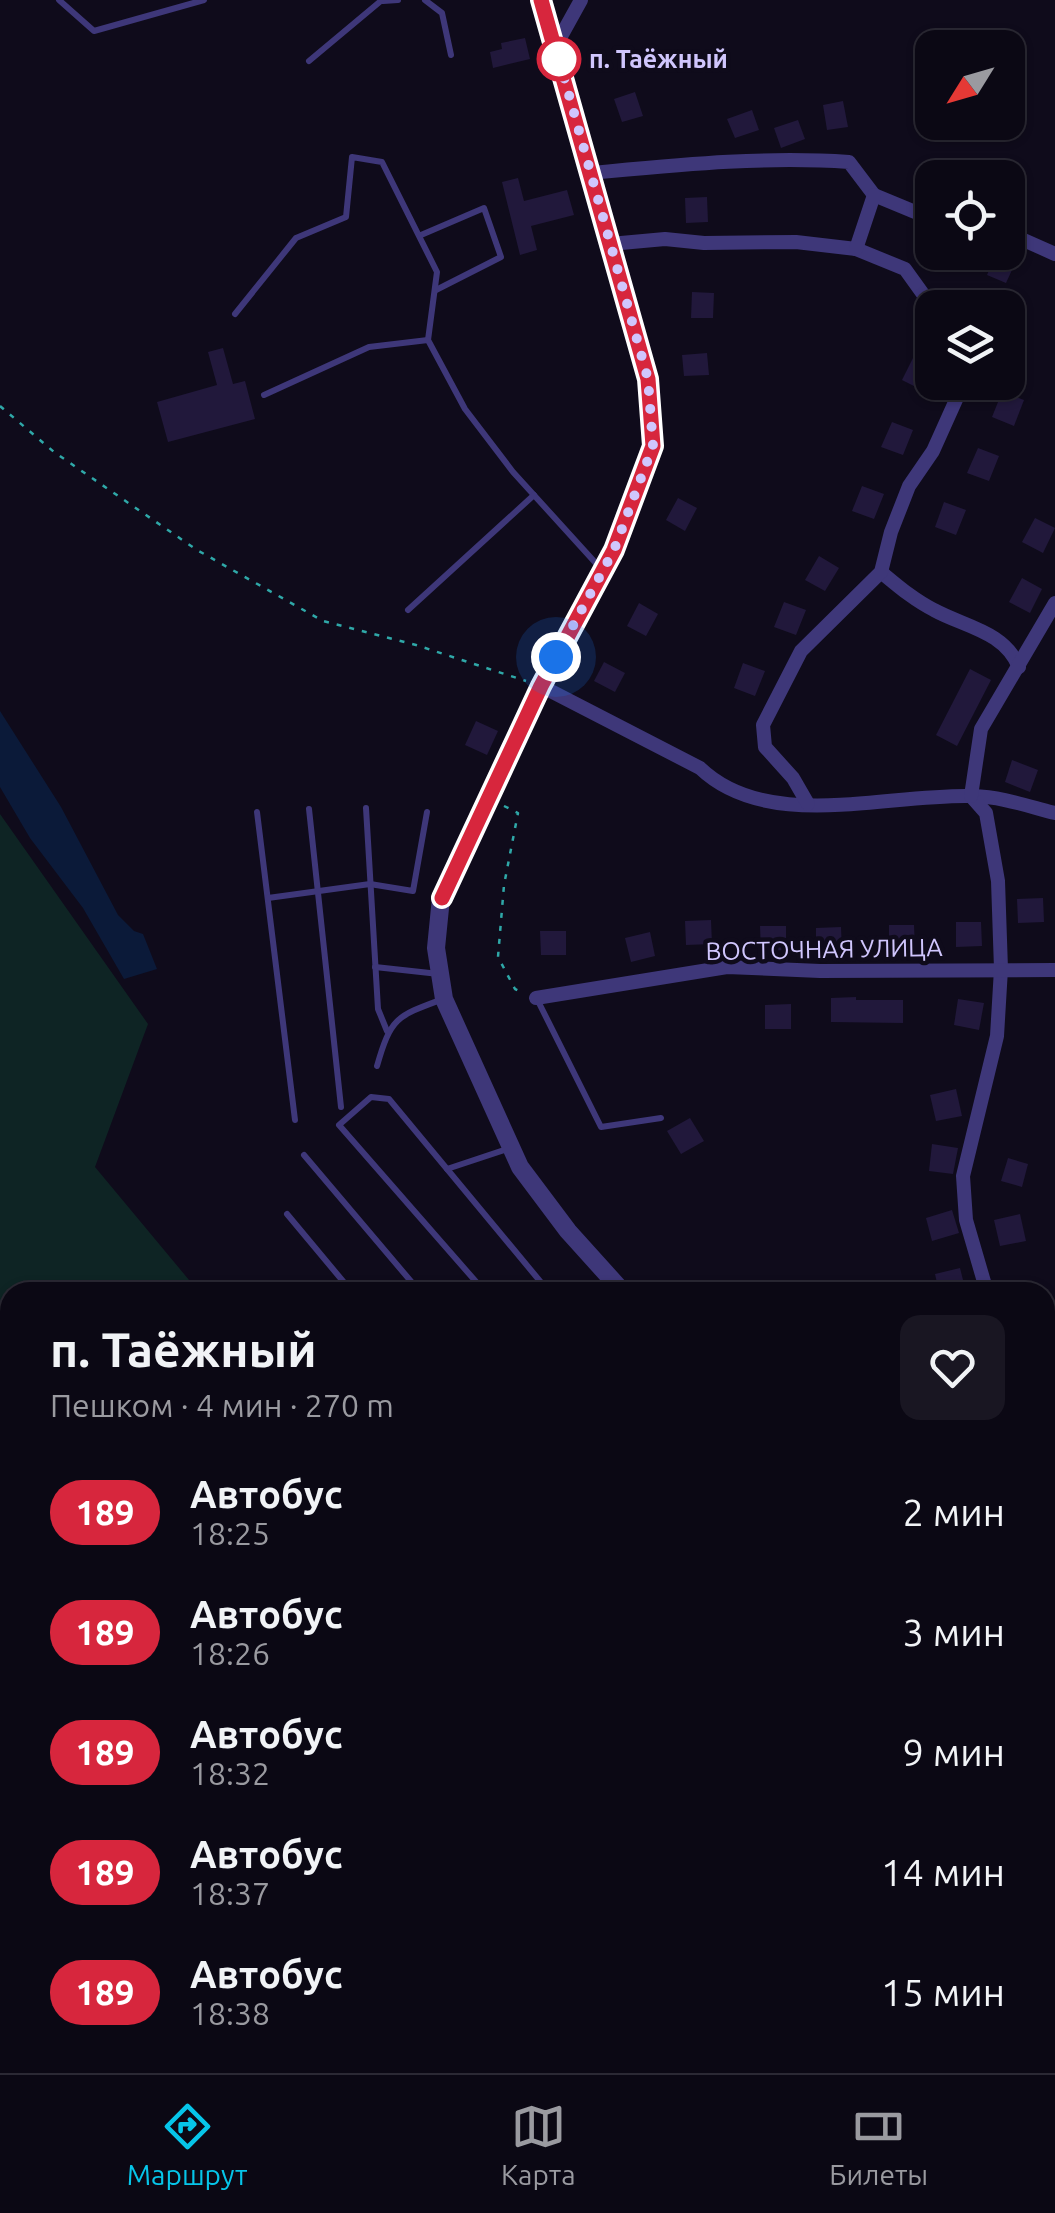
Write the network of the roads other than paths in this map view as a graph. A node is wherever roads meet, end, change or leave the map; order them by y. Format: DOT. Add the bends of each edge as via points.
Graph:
graph roads {
  1 [pos="59,0"];
  2 [pos="204,0"];
  3 [pos="398,0"];
  4 [pos="425,0"];
  5 [pos="541,0"];
  6 [pos="580,0"];
  7 [pos="382,1"];
  8 [pos="555,46"];
  9 [pos="451,55"];
  10 [pos="309,60"];
  11 [pos="591,173"];
  12 [pos="874,195"];
  13 [pos="915,212"];
  14 [pos="420,235"];
  15 [pos="1025,241"];
  16 [pos="610,244"];
  17 [pos="856,249"];
  18 [pos="1055,254"];
  19 [pos="435,290"];
  20 [pos="921,290"];
  21 [pos="236,314"];
  22 [pos="428,340"];
  23 [pos="264,395"];
  24 [pos="956,400"];
  25 [pos="534,495"];
  26 [pos="602,571"];
  27 [pos="881,572"];
  28 [pos="1055,604"];
  29 [pos="408,610"];
  30 [pos="1019,666"];
  31 [pos="541,686"];
  32 [pos="971,796"];
  33 [pos="808,804"];
  34 [pos="366,808"];
  35 [pos="309,809"];
  36 [pos="257,812"];
  37 [pos="427,812"];
  38 [pos="1055,814"];
  39 [pos="370,884"];
  40 [pos="318,892"];
  41 [pos="268,898"];
  42 [pos="375,967"];
  43 [pos="1001,969"];
  44 [pos="1055,970"];
  45 [pos="440,974"];
  46 [pos="536,998"];
  47 [pos="444,999"];
  48 [pos="387,1030"];
  49 [pos="377,1066"];
  50 [pos="342,1107"];
  51 [pos="660,1118"];
  52 [pos="295,1120"];
  53 [pos="511,1147"];
  54 [pos="304,1156"];
  55 [pos="447,1168"];
  56 [pos="287,1214"];
  57 [pos="344,1282"];
  58 [pos="411,1282"];
  59 [pos="476,1282"];
  60 [pos="541,1282"];
  61 [pos="614,1282"];
  62 [pos="984,1282"];
  1 -- 2 [label="lane" via="94,31"];
  3 -- 7 [label="lane"];
  4 -- 9 [label="lane" via="442,13"];
  5 -- 8 [label="street"];
  6 -- 8 [label="street"];
  7 -- 10 [label="lane"];
  8 -- 11 [label="street"];
  11 -- 12 [label="street" via="704,162 849,162"];
  11 -- 16 [label="street"];
  12 -- 13 [label="street"];
  12 -- 17 [label="street"];
  14 -- 19 [label="lane" via="437,272"];
  14 -- 19 [label="lane" via="484,208 501,257"];
  14 -- 21 [label="lane" via="382,162 352,156 346,217 296,238"];
  15 -- 18 [label="street"];
  16 -- 17 [label="street" via="665,238"];
  16 -- 26 [label="street" via="648,379 653,446"];
  17 -- 20 [label="street" via="906,268"];
  19 -- 22 [label="lane"];
  22 -- 23 [label="lane" via="369,347"];
  22 -- 25 [label="lane" via="465,408"];
  24 -- 27 [label="street" via="910,486"];
  25 -- 26 [label="lane"];
  25 -- 29 [label="lane"];
  26 -- 31 [label="street"];
  27 -- 30 [label="street" via="936,612 998,640"];
  27 -- 33 [label="street" via="801,651 762,725 765,747"];
  28 -- 30 [label="street"];
  30 -- 32 [label="street" via="982,729"];
  31 -- 33 [label="street" via="700,768 719,787 778,806"];
  31 -- 45 [label="street" via="442,898"];
  32 -- 33 [label="street"];
  32 -- 38 [label="street" via="1012,799"];
  32 -- 43 [label="street" via="986,813 998,881"];
  34 -- 39 [label="lane"];
  35 -- 40 [label="lane"];
  36 -- 41 [label="lane"];
  37 -- 39 [label="lane" via="413,892"];
  39 -- 40 [label="lane"];
  39 -- 42 [label="lane"];
  40 -- 41 [label="lane"];
  40 -- 50 [label="lane"];
  41 -- 52 [label="lane"];
  42 -- 45 [label="lane"];
  42 -- 48 [label="lane"];
  43 -- 44 [label="street, ВОСТОЧНАЯ УЛИЦА"];
  43 -- 46 [label="street, ВОСТОЧНАЯ УЛИЦА" via="726,967"];
  43 -- 62 [label="street" via="997,1036 963,1176 966,1220"];
  45 -- 47 [label="street"];
  46 -- 51 [label="lane" via="600,1127"];
  47 -- 48 [label="lane" via="406,1012"];
  47 -- 53 [label="street"];
  48 -- 49 [label="lane"];
  53 -- 55 [label="lane"];
  53 -- 61 [label="street" via="568,1232"];
  54 -- 58 [label="lane"];
  55 -- 59 [label="lane" via="389,1099 371,1097 339,1125"];
  55 -- 60 [label="lane"];
  56 -- 57 [label="lane"];
}
